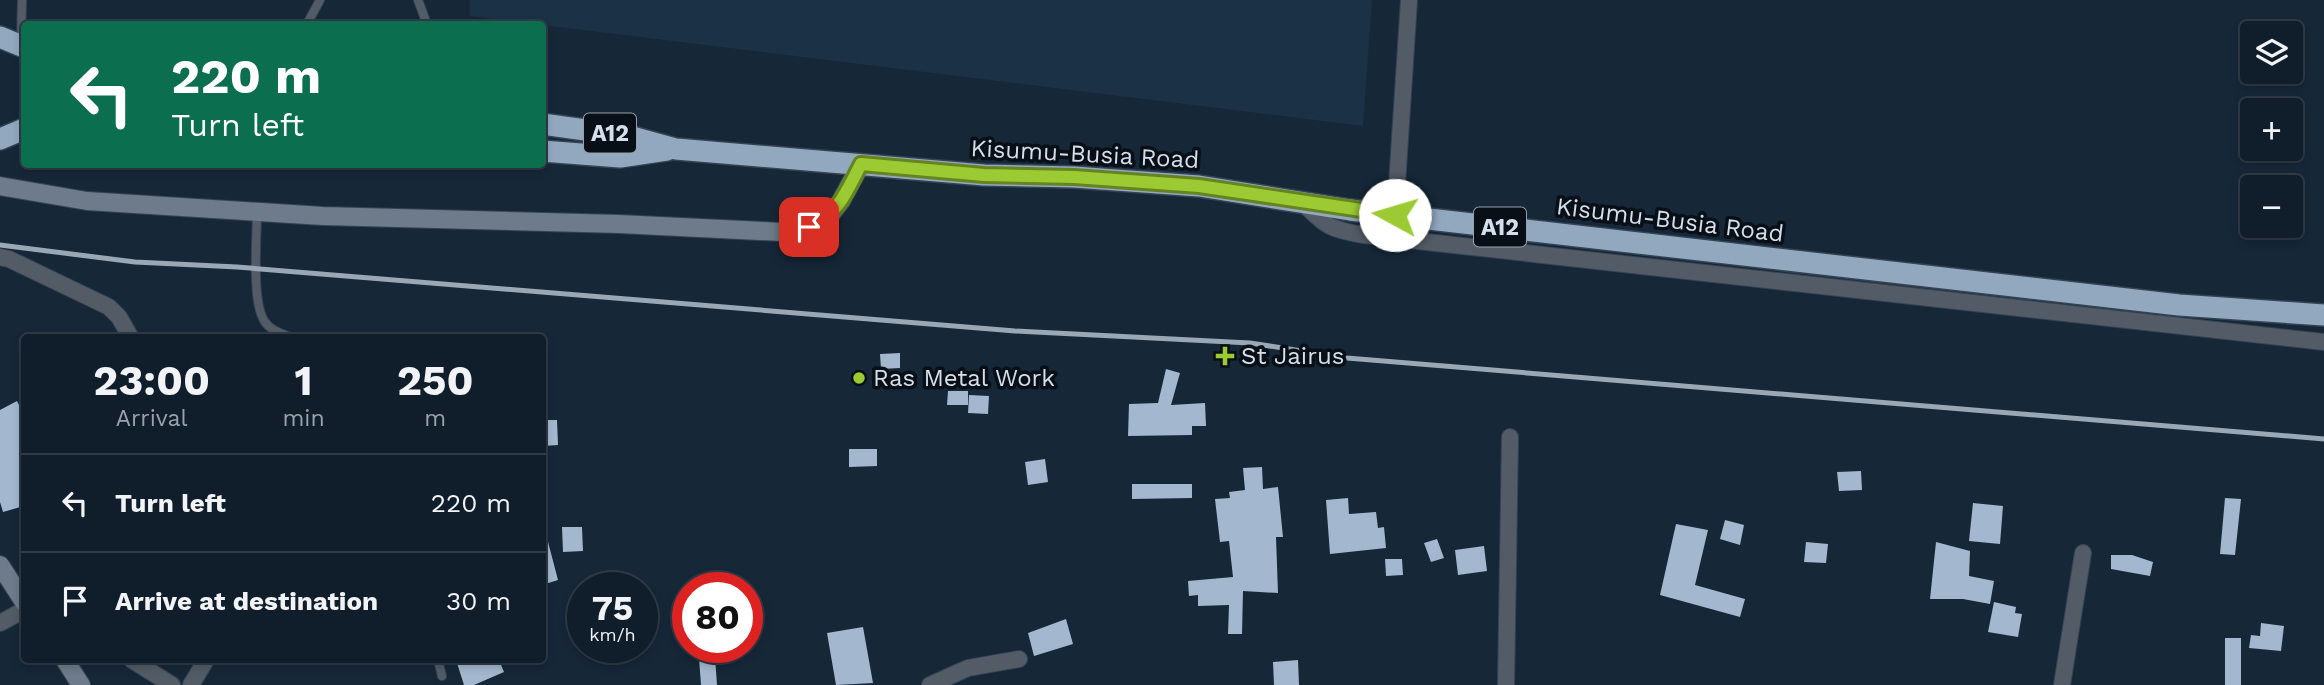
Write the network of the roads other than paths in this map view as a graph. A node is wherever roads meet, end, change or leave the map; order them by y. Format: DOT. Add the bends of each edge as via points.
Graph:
graph roads {
  1 [pos="22,0"];
  2 [pos="320,0"];
  3 [pos="418,0"];
  4 [pos="1409,0"];
  5 [pos="22,21"];
  6 [pos="309,21"];
  7 [pos="425,21"];
  8 [pos="0,37"];
  9 [pos="21,45"];
  10 [pos="546,125"];
  11 [pos="21,130"];
  12 [pos="0,139"];
  13 [pos="676,149"];
  14 [pos="546,151"];
  15 [pos="861,164"];
  16 [pos="0,186"];
  17 [pos="1303,203"];
  18 [pos="257,211"];
  19 [pos="1395,215"];
  20 [pos="0,257"];
  21 [pos="2324,315"];
  22 [pos="129,334"];
  23 [pos="282,334"];
  24 [pos="2324,342"];
  25 [pos="1510,437"];
  26 [pos="2082,553"];
  27 [pos="0,565"];
  28 [pos="21,597"];
  29 [pos="21,612"];
  30 [pos="0,623"];
  31 [pos="1018,659"];
  32 [pos="67,663"];
  33 [pos="137,663"];
  34 [pos="204,663"];
  35 [pos="439,663"];
  36 [pos="442,676"];
  37 [pos="81,685"];
  38 [pos="172,685"];
  39 [pos="191,685"];
  40 [pos="930,685"];
  41 [pos="1506,685"];
  42 [pos="2062,685"];
  1 -- 5 [label="lane"];
  2 -- 6 [label="lane"];
  3 -- 7 [label="lane"];
  4 -- 19 [label="street"];
  8 -- 9 [label="highway"];
  10 -- 13 [label="highway, A12" via="629,136"];
  11 -- 12 [label="highway"];
  13 -- 14 [label="highway, A12" via="620,157"];
  13 -- 15 [label="highway, Kisumu-Busia Road / A12"];
  15 -- 17 [label="highway, Kisumu-Busia Road / A12" via="1199,186"];
  15 -- 18 [label="street" via="827,219 782,232"];
  16 -- 18 [label="street" via="87,201"];
  17 -- 19 [label="highway, Kisumu-Busia Road / A12"];
  17 -- 24 [label="street" via="1323,224 1364,235"];
  18 -- 23 [label="lane" via="257,292 264,321"];
  19 -- 21 [label="highway, Kisumu-Busia Road / A12" via="2179,305"];
  20 -- 22 [label="street" via="108,307"];
  25 -- 41 [label="street"];
  26 -- 42 [label="street"];
  27 -- 28 [label="street"];
  29 -- 30 [label="street"];
  31 -- 40 [label="street" via="968,667"];
  32 -- 37 [label="street"];
  33 -- 38 [label="street"];
  34 -- 39 [label="street"];
  35 -- 36 [label="lane"];
}
